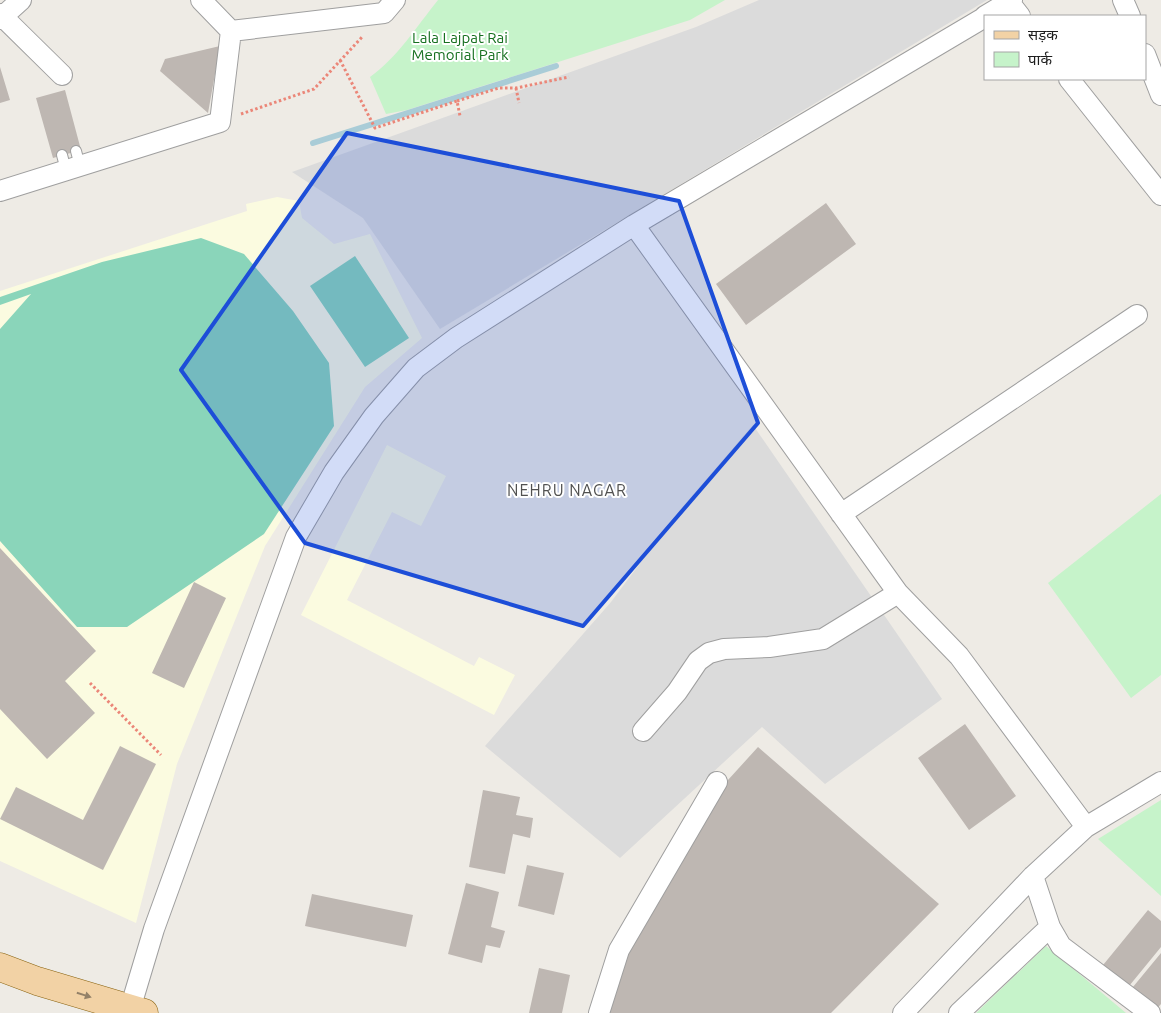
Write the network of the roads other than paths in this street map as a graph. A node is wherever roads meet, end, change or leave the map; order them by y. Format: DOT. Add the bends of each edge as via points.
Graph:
graph roads {
  1 [pos="21,0"];
  2 [pos="200,0"];
  3 [pos="1123,0"];
  4 [pos="1014,6"];
  5 [pos="389,7"];
  6 [pos="988,15"];
  7 [pos="1130,15"];
  8 [pos="1,17"];
  9 [pos="984,17"];
  10 [pos="231,31"];
  11 [pos="1146,57"];
  12 [pos="62,75"];
  13 [pos="1070,80"];
  14 [pos="1161,95"];
  15 [pos="0,191"];
  16 [pos="1161,195"];
  17 [pos="634,226"];
  18 [pos="1137,315"];
  19 [pos="841,514"];
  20 [pos="898,593"];
  21 [pos="643,732"];
  22 [pos="717,782"];
  23 [pos="1161,782"];
  24 [pos="1086,827"];
  25 [pos="1033,876"];
  26 [pos="1050,927"];
  27 [pos="5,973"];
  28 [pos="137,1011"];
  29 [pos="599,1013"];
  30 [pos="902,1013"];
  31 [pos="958,1013"];
  32 [pos="1150,1013"];
  1 -- 8 [label="street"];
  2 -- 10 [label="street"];
  3 -- 7 [label="street"];
  4 -- 6 [label="street"];
  5 -- 10 [label="street"];
  8 -- 12 [label="street"];
  9 -- 17 [label="street"];
  10 -- 15 [label="street" via="220,122 71,160"];
  11 -- 14 [label="street"];
  13 -- 16 [label="street"];
  17 -- 19 [label="street"];
  17 -- 28 [label="street" via="456,338 416,368 374,416 334,472 296,537 154,929"];
  18 -- 19 [label="street"];
  19 -- 20 [label="street"];
  20 -- 21 [label="street" via="823,639 709,653 698,661 678,692"];
  20 -- 24 [label="street" via="959,656"];
  22 -- 29 [label="street" via="619,950"];
  23 -- 24 [label="street"];
  24 -- 25 [label="street"];
  25 -- 26 [label="street"];
  25 -- 30 [label="street"];
  26 -- 31 [label="street"];
  26 -- 32 [label="street" via="1061,946"];
  27 -- 28 [label="main road, one-way"];
}
